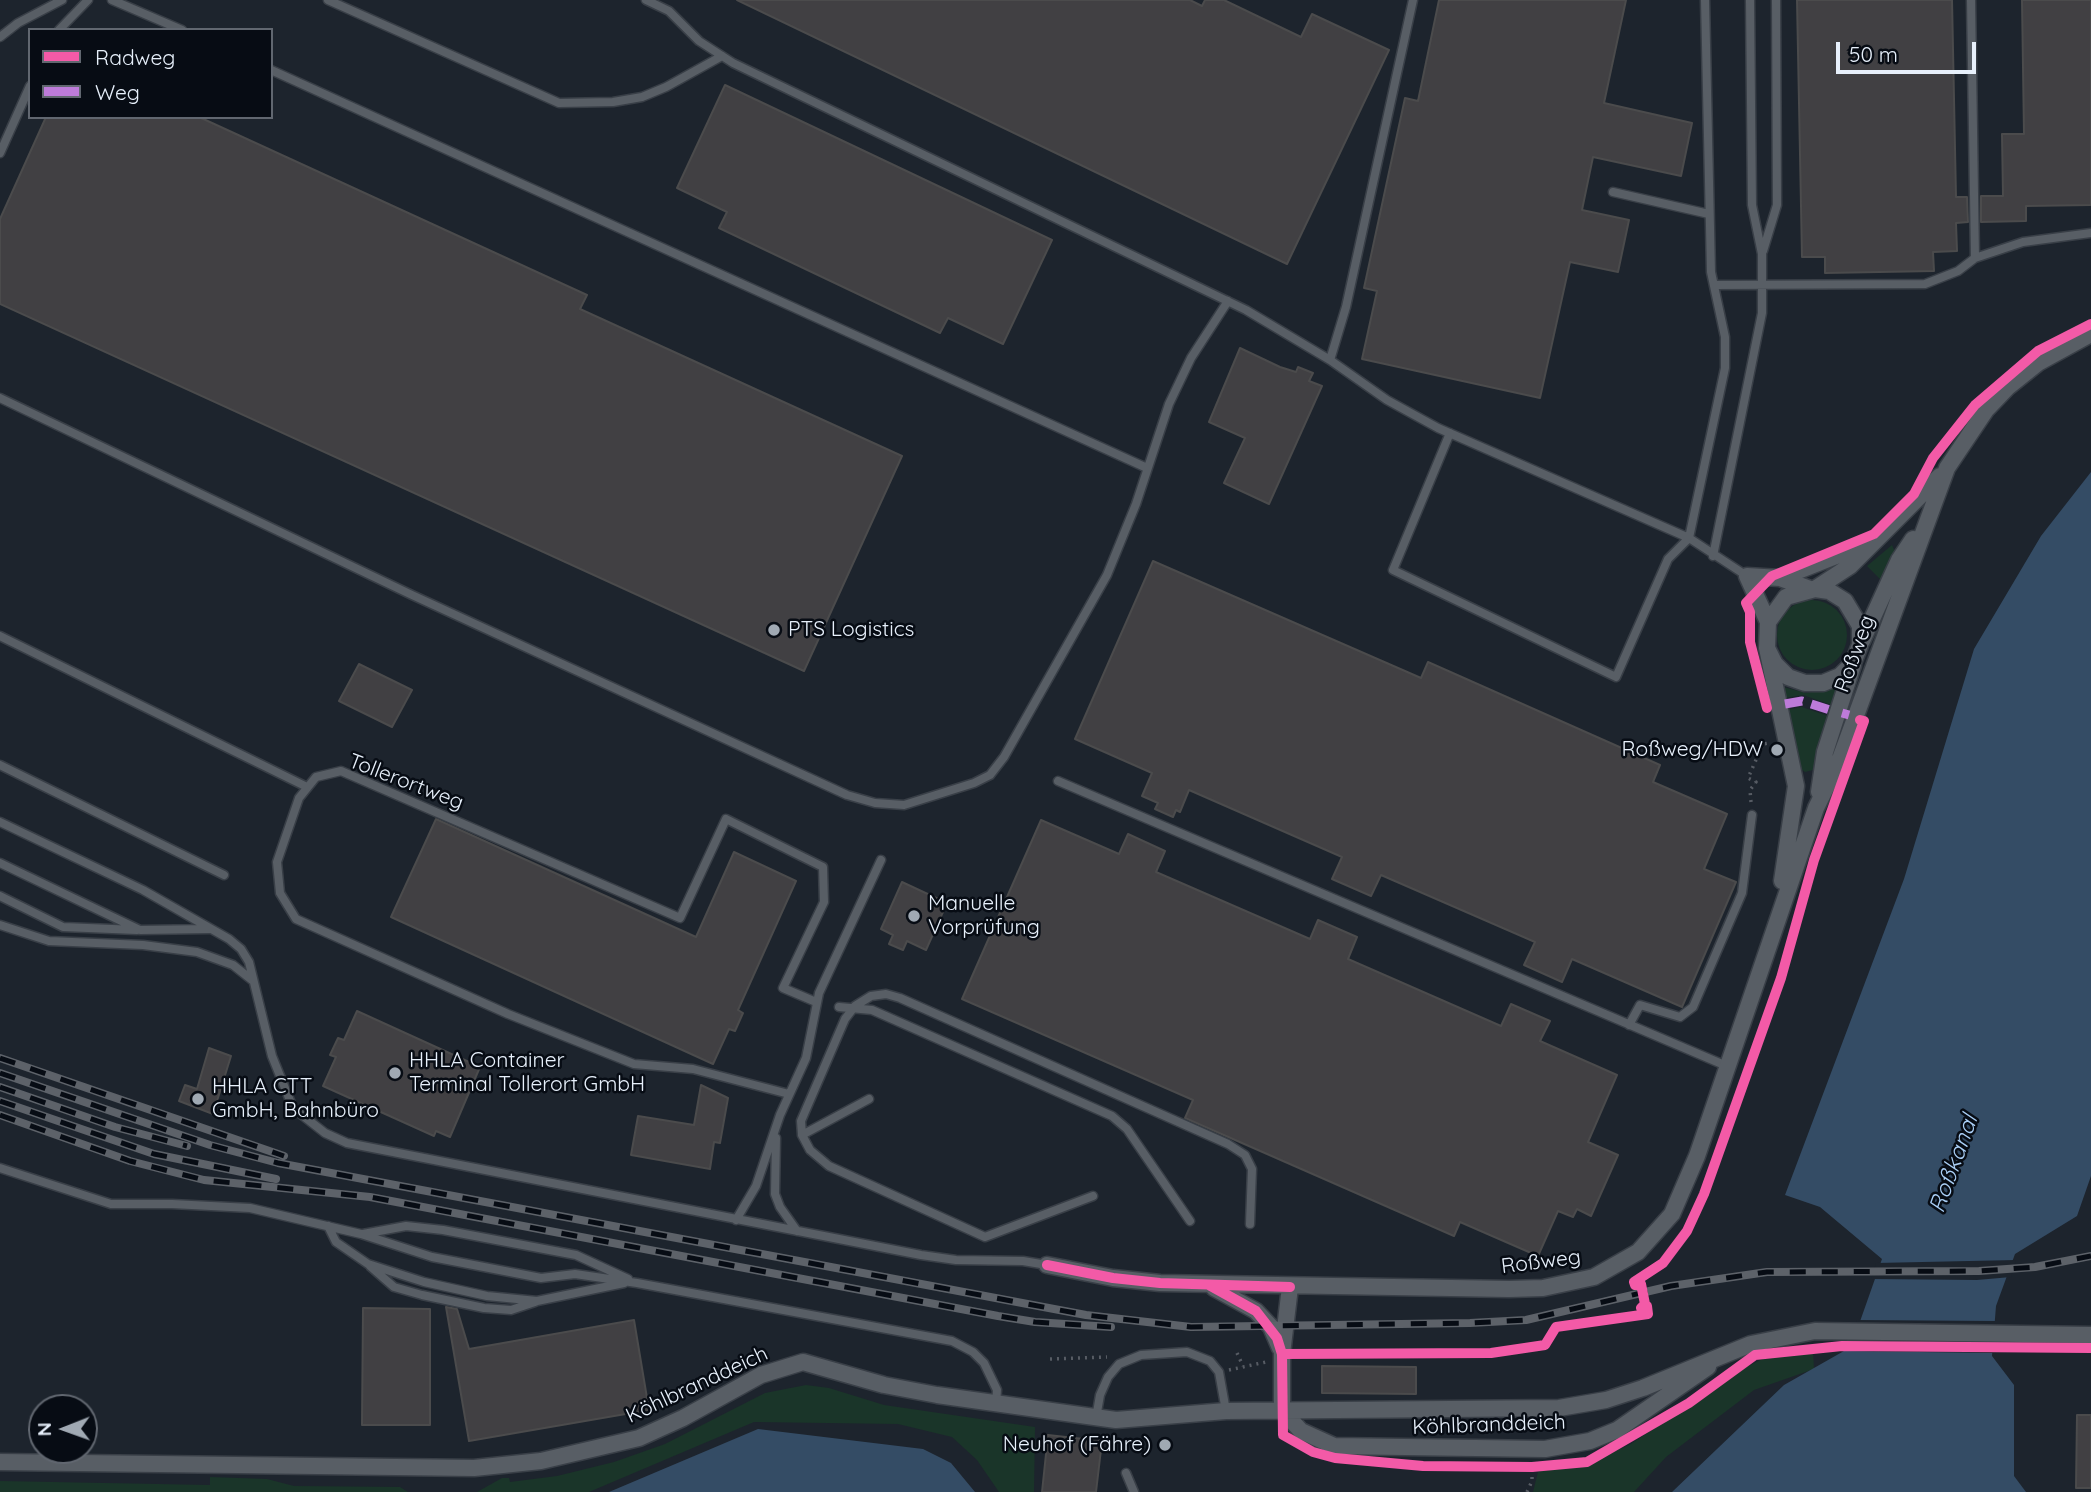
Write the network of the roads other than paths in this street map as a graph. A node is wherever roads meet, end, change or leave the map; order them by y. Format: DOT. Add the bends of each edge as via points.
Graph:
graph roads {
  1 [pos="62,0"];
  2 [pos="87,0"];
  3 [pos="112,0"];
  4 [pos="328,0"];
  5 [pos="646,0"];
  6 [pos="1413,0"];
  7 [pos="1705,0"];
  8 [pos="1750,0"];
  9 [pos="1776,0"];
  10 [pos="1970,0"];
  11 [pos="61,28"];
  12 [pos="177,28"];
  13 [pos="0,37"];
  14 [pos="722,56"];
  15 [pos="273,71"];
  16 [pos="28,90"];
  17 [pos="0,153"];
  18 [pos="1613,192"];
  19 [pos="1709,214"];
  20 [pos="2091,233"];
  21 [pos="1762,254"];
  22 [pos="1975,258"];
  23 [pos="1762,284"];
  24 [pos="1714,285"];
  25 [pos="1228,302"];
  26 [pos="2091,334"];
  27 [pos="1330,360"];
  28 [pos="0,398"];
  29 [pos="1450,433"];
  30 [pos="1147,468"];
  31 [pos="1947,468"];
  32 [pos="1930,513"];
  33 [pos="1689,538"];
  34 [pos="1879,540"];
  35 [pos="1713,556"];
  36 [pos="1747,576"];
  37 [pos="1780,578"];
  38 [pos="1813,589"];
  39 [pos="1768,622"];
  40 [pos="0,636"];
  41 [pos="1767,648"];
  42 [pos="1858,652"];
  43 [pos="0,765"];
  44 [pos="1058,781"];
  45 [pos="307,787"];
  46 [pos="1816,808"];
  47 [pos="1752,815"];
  48 [pos="0,822"];
  49 [pos="881,860"];
  50 [pos="0,863"];
  51 [pos="224,875"];
  52 [pos="0,896"];
  53 [pos="1775,923"];
  54 [pos="0,925"];
  55 [pos="212,929"];
  56 [pos="140,930"];
  57 [pos="252,980"];
  58 [pos="816,1002"];
  59 [pos="855,1006"];
  60 [pos="839,1007"];
  61 [pos="1629,1025"];
  62 [pos="1729,1067"];
  63 [pos="789,1094"];
  64 [pos="869,1099"];
  65 [pos="776,1131"];
  66 [pos="802,1135"];
  67 [pos="0,1168"];
  68 [pos="1093,1196"];
  69 [pos="736,1220"];
  70 [pos="1190,1221"];
  71 [pos="1250,1224"];
  72 [pos="328,1226"];
  73 [pos="797,1231"];
  74 [pos="361,1234"];
  75 [pos="368,1264"];
  76 [pos="1047,1265"];
  77 [pos="637,1283"];
  78 [pos="1209,1285"];
  79 [pos="1290,1287"];
  80 [pos="537,1301"];
  81 [pos="2091,1335"];
  82 [pos="1727,1353"];
  83 [pos="1282,1357"];
  84 [pos="996,1404"];
  85 [pos="1282,1410"];
  86 [pos="1226,1411"];
  87 [pos="1096,1418"];
  88 [pos="0,1462"];
  89 [pos="1126,1473"];
  90 [pos="1134,1492"];
  1 -- 13 [label="lane"];
  2 -- 11 [label="lane"];
  3 -- 12 [label="lane"];
  4 -- 14 [label="lane" via="559,103 642,97"];
  5 -- 14 [label="lane" via="669,11"];
  6 -- 27 [label="lane" via="1346,307"];
  7 -- 19 [label="lane"];
  8 -- 21 [label="lane" via="1752,205"];
  9 -- 21 [label="lane" via="1777,205"];
  10 -- 22 [label="lane"];
  14 -- 25 [label="lane"];
  15 -- 30 [label="lane"];
  16 -- 17 [label="lane"];
  18 -- 19 [label="lane"];
  19 -- 24 [label="lane"];
  20 -- 22 [label="lane" via="2023,242"];
  21 -- 23 [label="lane"];
  22 -- 23 [label="lane" via="1958,271 1925,284"];
  23 -- 24 [label="lane"];
  23 -- 35 [label="lane" via="1762,313"];
  24 -- 33 [label="lane" via="1725,337 1725,368"];
  25 -- 27 [label="lane"];
  25 -- 30 [label="lane" via="1179,381"];
  26 -- 31 [label="street, Roßweg" via="2038,363 2008,387 1986,410"];
  27 -- 29 [label="lane" via="1387,400"];
  28 -- 30 [label="lane" via="412,595 847,794 892,805 955,791 983,779 999,764 1107,575"];
  29 -- 33 [label="lane"];
  29 -- 33 [label="lane" via="1393,569 1616,677 1668,559"];
  31 -- 32 [label="street, Roßweg"];
  31 -- 34 [label="street, Roßweg"];
  32 -- 42 [label="street, Roßweg" via="1899,560"];
  32 -- 46 [label="street, Roßweg" via="1840,759"];
  33 -- 35 [label="lane"];
  34 -- 37 [label="street, Roßweg"];
  34 -- 38 [label="street, Roßweg" via="1850,566"];
  35 -- 36 [label="lane"];
  36 -- 37 [label="street, Roßweg"];
  36 -- 39 [label="street, Roßweg"];
  37 -- 38 [label="street, Roßweg"];
  38 -- 39 [label="street, Roßweg" via="1786,597"];
  38 -- 42 [label="street, Roßweg" via="1838,596 1852,609 1860,626"];
  39 -- 41 [label="street, Roßweg"];
  40 -- 45 [label="lane"];
  41 -- 42 [label="street, Roßweg" via="1784,674 1810,684 1840,676"];
  41 -- 53 [label="street, Roßweg" via="1796,786"];
  42 -- 46 [label="street, Roßweg" via="1825,752"];
  43 -- 51 [label="lane"];
  44 -- 61 [label="lane"];
  45 -- 58 [label="lane, Tollerortweg" via="316,777 341,771 680,918 726,818 823,867 824,902 783,988"];
  45 -- 63 [label="lane" via="277,862 280,893 296,919 508,1014 634,1064 692,1069"];
  46 -- 53 [label="street, Roßweg"];
  47 -- 61 [label="lane" via="1742,893 1693,1007 1680,1017 1640,1005"];
  48 -- 55 [label="lane" via="143,890"];
  49 -- 58 [label="lane"];
  50 -- 56 [label="lane"];
  52 -- 56 [label="lane" via="63,927"];
  53 -- 62 [label="street, Roßweg"];
  54 -- 57 [label="lane" via="61,943 197,952 233,965"];
  55 -- 56 [label="lane"];
  55 -- 57 [label="lane" via="241,949"];
  57 -- 69 [label="lane" via="284,1090 293,1108 325,1133 390,1154"];
  58 -- 63 [label="lane" via="808,1052"];
  59 -- 60 [label="lane"];
  59 -- 66 [label="lane" via="812,1093"];
  59 -- 70 [label="lane" via="1112,1116 1127,1129"];
  59 -- 71 [label="lane" via="870,996 886,994 900,999 1228,1144 1245,1155 1252,1168"];
  61 -- 62 [label="lane"];
  62 -- 79 [label="street, Roßweg" via="1672,1214 1638,1252 1605,1273 1564,1284 1509,1289"];
  63 -- 65 [label="lane"];
  64 -- 66 [label="lane"];
  65 -- 69 [label="lane" via="756,1186"];
  65 -- 73 [label="lane" via="775,1194"];
  66 -- 68 [label="lane" via="810,1150 829,1166 985,1237"];
  67 -- 72 [label="lane" via="111,1204 250,1208"];
  69 -- 73 [label="lane"];
  72 -- 74 [label="lane"];
  72 -- 75 [label="lane" via="337,1242"];
  73 -- 76 [label="lane" via="956,1261"];
  74 -- 77 [label="lane" via="432,1257 541,1278 575,1274"];
  74 -- 77 [label="lane" via="406,1226 443,1230 576,1255"];
  75 -- 80 [label="lane" via="487,1296"];
  75 -- 80 [label="lane" via="394,1287 422,1295 511,1310"];
  76 -- 78 [label="street, Roßweg" via="1114,1278"];
  77 -- 80 [label="lane"];
  77 -- 84 [label="lane" via="953,1341 984,1363 997,1390"];
  78 -- 79 [label="street, Roßweg"];
  78 -- 83 [label="street" via="1256,1311 1270,1327"];
  79 -- 83 [label="street"];
  81 -- 82 [label="street, Köhlbranddeich" via="1842,1331 1782,1335"];
  82 -- 85 [label="street, Köhlbranddeich" via="1643,1388 1559,1408"];
  82 -- 85 [label="street, Köhlbranddeich" via="1616,1430 1590,1441 1545,1449 1334,1446 1301,1431"];
  83 -- 85 [label="street"];
  84 -- 87 [label="street, Köhlbranddeich"];
  84 -- 88 [label="street, Köhlbranddeich" via="884,1385 803,1362 761,1375 639,1438 541,1461 474,1468"];
  85 -- 86 [label="street, Köhlbranddeich"];
  86 -- 87 [label="street, Köhlbranddeich" via="1151,1419"];
  86 -- 87 [label="lane" via="1219,1372 1210,1361 1187,1352 1141,1355 1119,1364 1100,1395"];
  89 -- 90 [label="lane"];
}
